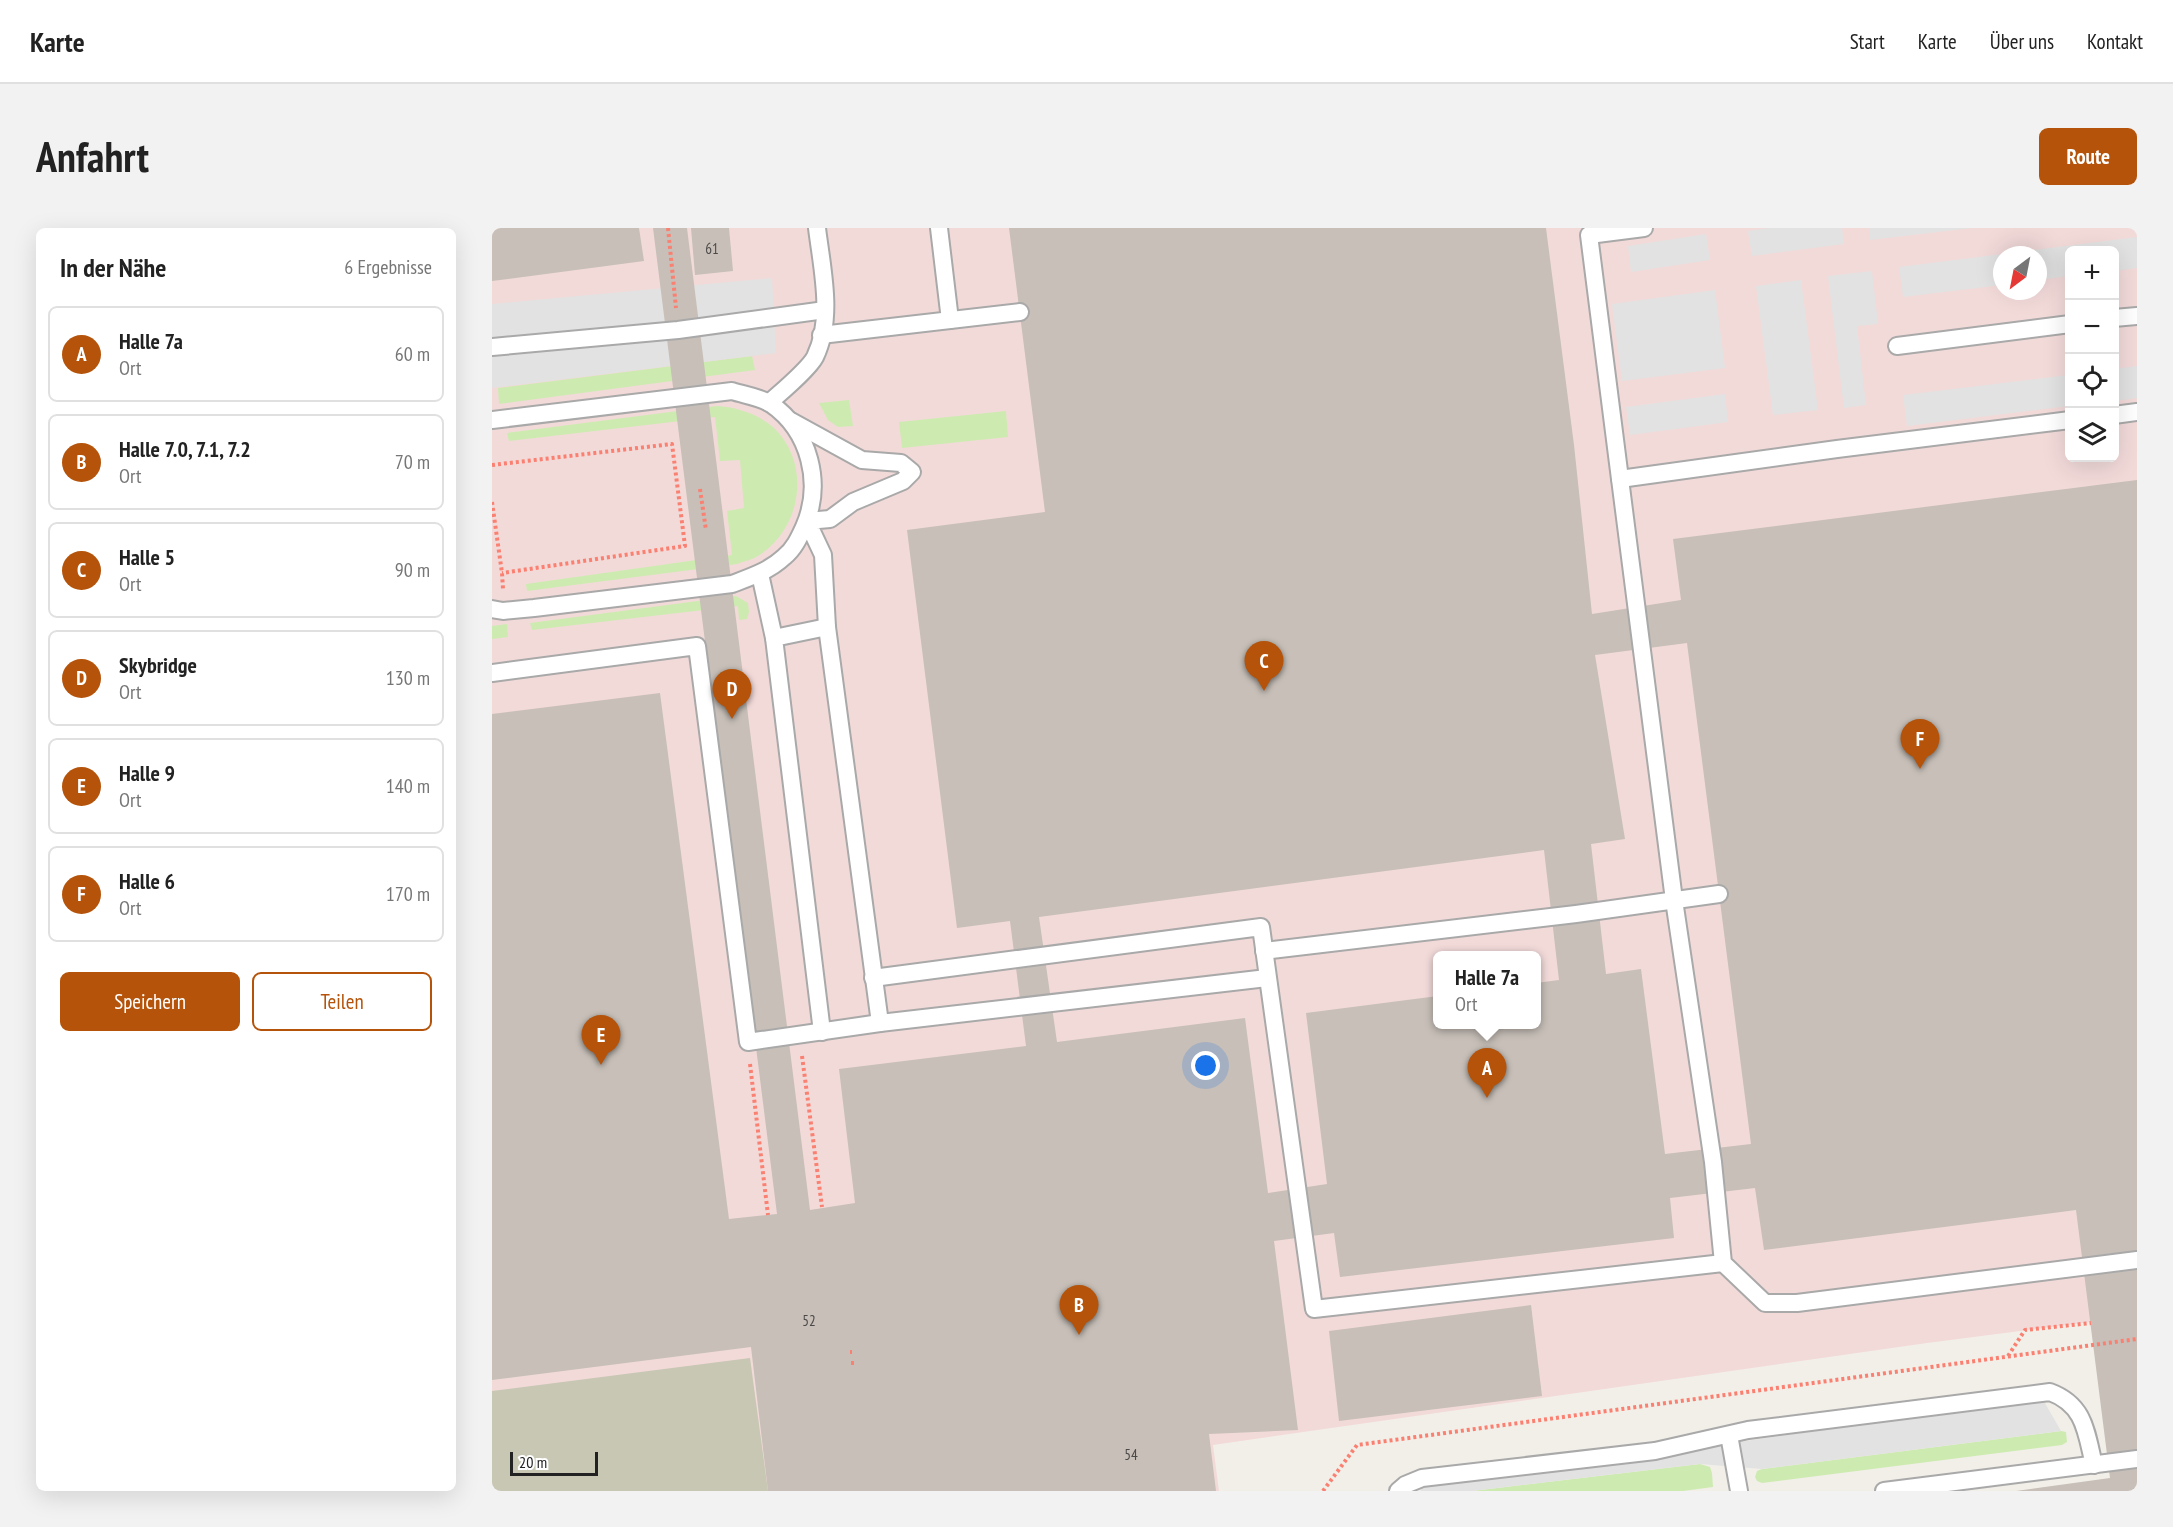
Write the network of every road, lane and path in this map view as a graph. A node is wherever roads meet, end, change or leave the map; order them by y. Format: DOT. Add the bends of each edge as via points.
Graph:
graph roads {
  1 [pos="669,228"];
  2 [pos="817,228"];
  3 [pos="939,228"];
  4 [pos="1644,228"];
  5 [pos="825,310"];
  6 [pos="1020,312"];
  7 [pos="2137,316"];
  8 [pos="2119,318"];
  9 [pos="950,320"];
  10 [pos="2065,325"];
  11 [pos="678,330"];
  12 [pos="821,335"];
  13 [pos="1897,346"];
  14 [pos="492,347"];
  15 [pos="769,403"];
  16 [pos="2137,412"];
  17 [pos="2119,414"];
  18 [pos="788,419"];
  19 [pos="492,420"];
  20 [pos="2065,421"];
  21 [pos="492,465"];
  22 [pos="1620,479"];
  23 [pos="700,489"];
  24 [pos="492,502"];
  25 [pos="807,521"];
  26 [pos="706,530"];
  27 [pos="502,573"];
  28 [pos="760,574"];
  29 [pos="497,610"];
  30 [pos="827,627"];
  31 [pos="774,638"];
  32 [pos="492,673"];
  33 [pos="1719,894"];
  34 [pos="1674,900"];
  35 [pos="1264,951"];
  36 [pos="873,978"];
  37 [pos="1267,978"];
  38 [pos="880,1023"];
  39 [pos="822,1032"];
  40 [pos="799,1035"];
  41 [pos="748,1042"];
  42 [pos="822,1207"];
  43 [pos="768,1215"];
  44 [pos="2137,1260"];
  45 [pos="1724,1263"];
  46 [pos="2091,1323"];
  47 [pos="2137,1339"];
  48 [pos="2008,1356"];
  49 [pos="1729,1435"];
  50 [pos="2137,1459"];
  51 [pos="2094,1465"];
  52 [pos="1323,1491"];
  53 [pos="1398,1491"];
  54 [pos="1739,1491"];
  55 [pos="1884,1491"];
  1 -- 11 [label="path"];
  2 -- 5 [label="lane"];
  3 -- 9 [label="lane"];
  4 -- 22 [label="lane" via="1589,235"];
  5 -- 11 [label="lane"];
  5 -- 12 [label="lane"];
  6 -- 9 [label="lane"];
  7 -- 8 [label="lane"];
  9 -- 12 [label="lane"];
  10 -- 13 [label="lane"];
  11 -- 14 [label="lane"];
  12 -- 15 [label="lane" via="814,358"];
  15 -- 18 [label="lane"];
  15 -- 19 [label="lane" via="732,391"];
  16 -- 17 [label="lane"];
  18 -- 25 [label="lane" via="803,442 812,470 813,503"];
  18 -- 25 [label="lane" via="862,460 901,463 912,472 903,481 853,502 830,519"];
  20 -- 22 [label="lane"];
  21 -- 27 [label="path" via="672,444 685,546"];
  22 -- 34 [label="lane"];
  23 -- 26 [label="path"];
  24 -- 27 [label="path"];
  25 -- 28 [label="lane" via="786,556"];
  25 -- 30 [label="lane" via="823,555"];
  27 -- 29 [label="path"];
  28 -- 29 [label="lane" via="732,584"];
  28 -- 31 [label="lane"];
  30 -- 31 [label="lane"];
  30 -- 36 [label="lane"];
  31 -- 39 [label="lane"];
  32 -- 41 [label="lane" via="697,646"];
  33 -- 34 [label="lane"];
  34 -- 35 [label="lane"];
  34 -- 45 [label="lane" via="1713,1161"];
  35 -- 36 [label="lane" via="1262,927"];
  35 -- 37 [label="lane"];
  36 -- 38 [label="lane"];
  37 -- 38 [label="lane"];
  37 -- 45 [label="lane" via="1314,1309"];
  38 -- 39 [label="lane"];
  39 -- 40 [label="lane"];
  40 -- 41 [label="lane"];
  40 -- 42 [label="path"];
  41 -- 43 [label="path"];
  44 -- 45 [label="lane" via="1797,1303 1765,1303"];
  46 -- 48 [label="path" via="2025,1330"];
  47 -- 48 [label="path"];
  48 -- 52 [label="path" via="1357,1445"];
  49 -- 51 [label="lane" via="2050,1392 2063,1397 2084,1420"];
  49 -- 53 [label="lane" via="1655,1451 1422,1478"];
  49 -- 54 [label="lane"];
  50 -- 51 [label="lane"];
  51 -- 55 [label="lane"];
}
